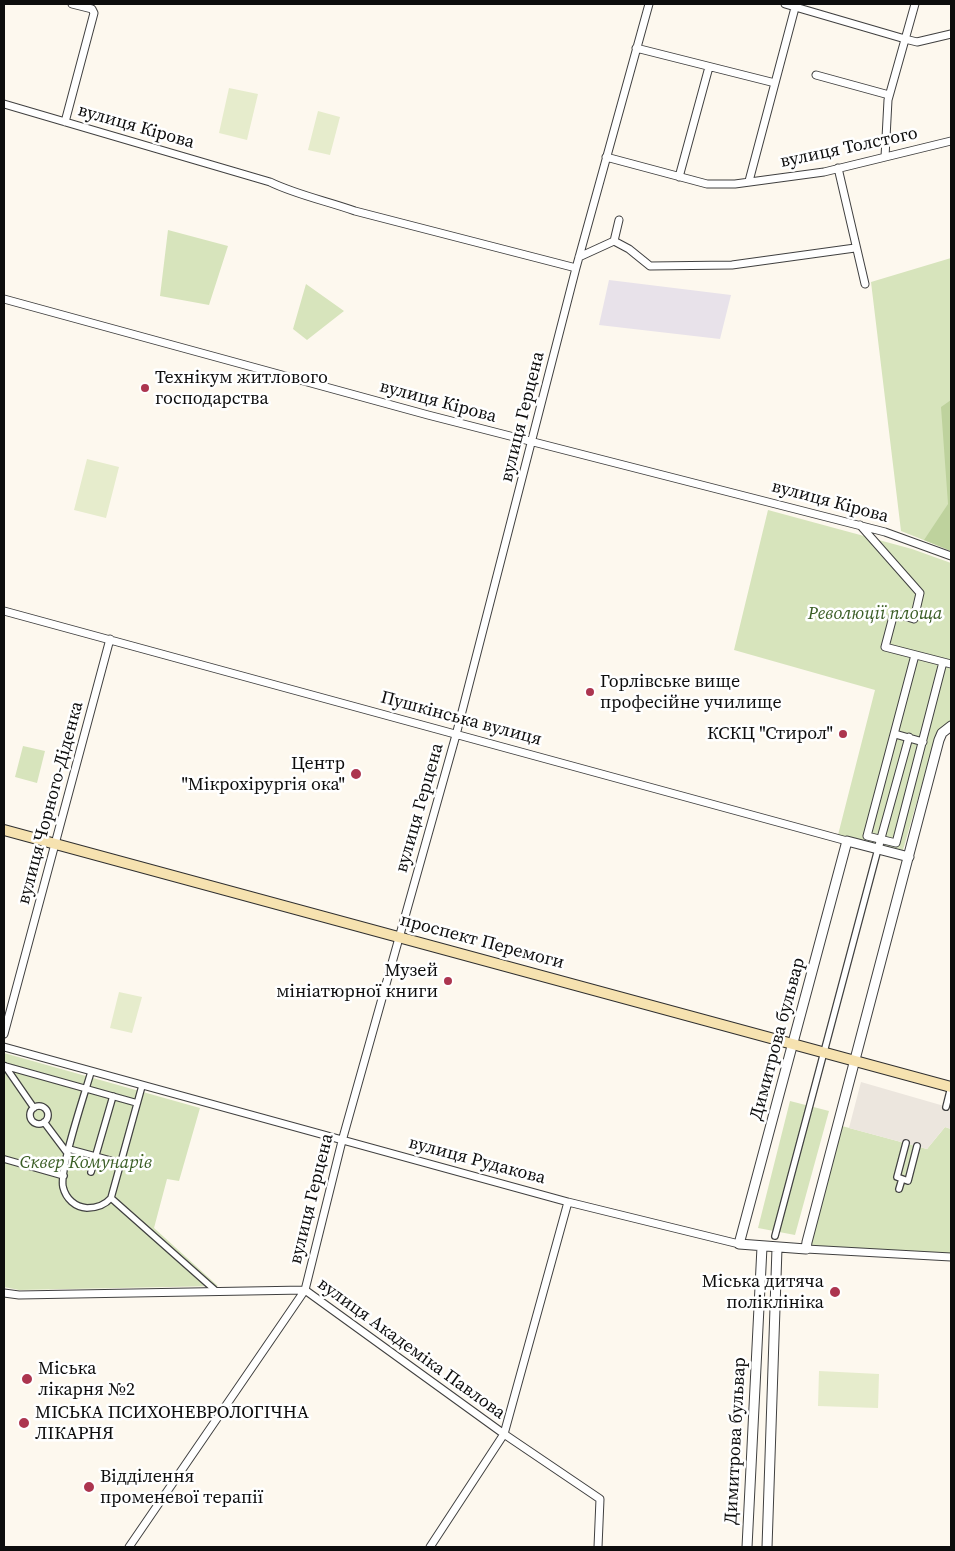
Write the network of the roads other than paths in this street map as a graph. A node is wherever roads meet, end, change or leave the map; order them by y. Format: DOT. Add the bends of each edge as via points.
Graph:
graph roads {
  1 [pos="72,4"];
  2 [pos="649,4"];
  3 [pos="786,4"];
  4 [pos="915,4"];
  5 [pos="795,5"];
  6 [pos="951,34"];
  7 [pos="905,39"];
  8 [pos="636,48"];
  9 [pos="709,67"];
  10 [pos="816,75"];
  11 [pos="775,83"];
  12 [pos="890,95"];
  13 [pos="4,104"];
  14 [pos="65,122"];
  15 [pos="951,141"];
  16 [pos="606,157"];
  17 [pos="885,157"];
  18 [pos="838,168"];
  19 [pos="679,176"];
  20 [pos="749,181"];
  21 [pos="619,220"];
  22 [pos="614,241"];
  23 [pos="855,248"];
  24 [pos="579,257"];
  25 [pos="576,268"];
  26 [pos="865,284"];
  27 [pos="4,299"];
  28 [pos="532,442"];
  29 [pos="860,525"];
  30 [pos="951,556"];
  31 [pos="4,611"];
  32 [pos="110,639"];
  33 [pos="915,654"];
  34 [pos="943,662"];
  35 [pos="951,664"];
  36 [pos="951,726"];
  37 [pos="896,734"];
  38 [pos="456,735"];
  39 [pos="909,738"];
  40 [pos="923,742"];
  41 [pos="4,830"];
  42 [pos="881,840"];
  43 [pos="847,841"];
  44 [pos="56,844"];
  45 [pos="878,849"];
  46 [pos="909,857"];
  47 [pos="399,936"];
  48 [pos="4,1034"];
  49 [pos="793,1044"];
  50 [pos="4,1048"];
  51 [pos="825,1053"];
  52 [pos="855,1061"];
  53 [pos="91,1072"];
  54 [pos="142,1086"];
  55 [pos="951,1087"];
  56 [pos="86,1089"];
  57 [pos="113,1096"];
  58 [pos="138,1103"];
  59 [pos="946,1107"];
  60 [pos="34,1108"];
  61 [pos="44,1122"];
  62 [pos="342,1141"];
  63 [pos="906,1143"];
  64 [pos="917,1146"];
  65 [pos="69,1151"];
  66 [pos="96,1156"];
  67 [pos="4,1159"];
  68 [pos="121,1163"];
  69 [pos="92,1172"];
  70 [pos="64,1176"];
  71 [pos="902,1179"];
  72 [pos="899,1189"];
  73 [pos="111,1198"];
  74 [pos="568,1202"];
  75 [pos="775,1236"];
  76 [pos="739,1244"];
  77 [pos="762,1247"];
  78 [pos="777,1248"];
  79 [pos="806,1249"];
  80 [pos="951,1257"];
  81 [pos="305,1290"];
  82 [pos="216,1291"];
  83 [pos="4,1293"];
  84 [pos="504,1434"];
  85 [pos="129,1547"];
  86 [pos="430,1547"];
  87 [pos="598,1547"];
  88 [pos="747,1547"];
  89 [pos="767,1547"];
  1 -- 14 [label="street" via="92,9 94,13"];
  2 -- 8 [label="street, вулиця Герцена"];
  3 -- 5 [label="street"];
  4 -- 7 [label="street"];
  5 -- 7 [label="street"];
  5 -- 11 [label="street"];
  6 -- 7 [label="street" via="917,42"];
  7 -- 12 [label="street"];
  8 -- 9 [label="street"];
  8 -- 16 [label="street, вулиця Герцена"];
  9 -- 11 [label="street"];
  9 -- 19 [label="street"];
  10 -- 12 [label="street"];
  11 -- 20 [label="street"];
  12 -- 17 [label="street"];
  13 -- 14 [label="street, вулиця Кірова"];
  14 -- 25 [label="street, вулиця Кірова" via="270,182 291,192 355,211"];
  15 -- 17 [label="street, вулиця Толстого"];
  16 -- 19 [label="street, вулиця Толстого"];
  16 -- 24 [label="street, вулиця Герцена"];
  17 -- 18 [label="street, вулиця Толстого"];
  18 -- 20 [label="street, вулиця Толстого"];
  18 -- 23 [label="street"];
  19 -- 20 [label="street, вулиця Толстого" via="707,184"];
  21 -- 22 [label="street"];
  22 -- 23 [label="street" via="650,266 732,264"];
  22 -- 24 [label="street"];
  23 -- 26 [label="street"];
  24 -- 25 [label="street, вулиця Герцена"];
  25 -- 28 [label="street, вулиця Герцена"];
  27 -- 28 [label="street, вулиця Кірова"];
  28 -- 29 [label="street, вулиця Кірова"];
  28 -- 38 [label="street, вулиця Герцена"];
  29 -- 30 [label="street, вулиця Кірова"];
  29 -- 33 [label="street" via="920,592 914,619 894,613 885,647"];
  31 -- 32 [label="street, Пушкінська вулиця"];
  32 -- 38 [label="street, Пушкінська вулиця"];
  32 -- 44 [label="street, вулиця Чорного-Діденка"];
  33 -- 34 [label="street"];
  33 -- 37 [label="street"];
  34 -- 35 [label="street"];
  34 -- 40 [label="street"];
  36 -- 46 [label="street" via="939,740"];
  37 -- 39 [label="street"];
  37 -- 42 [label="street" via="867,836"];
  38 -- 43 [label="street, Пушкінська вулиця"];
  38 -- 47 [label="street, вулиця Герцена"];
  39 -- 40 [label="street"];
  39 -- 42 [label="street"];
  40 -- 42 [label="street" via="896,843"];
  41 -- 44 [label="main road, проспект Перемоги"];
  42 -- 45 [label="street"];
  43 -- 45 [label="street, Пушкінська вулиця"];
  43 -- 49 [label="street, Димитрова бульвар"];
  44 -- 47 [label="main road, проспект Перемоги"];
  44 -- 48 [label="street, вулиця Чорного-Діденка"];
  45 -- 46 [label="street, Пушкінська вулиця"];
  45 -- 51 [label="street"];
  46 -- 52 [label="street"];
  47 -- 49 [label="main road, проспект Перемоги"];
  47 -- 62 [label="street, вулиця Герцена"];
  49 -- 51 [label="main road, проспект Перемоги"];
  49 -- 76 [label="street, Димитрова бульвар"];
  50 -- 53 [label="street, вулиця Рудакова"];
  51 -- 52 [label="main road, проспект Перемоги"];
  51 -- 75 [label="street"];
  52 -- 55 [label="main road, проспект Перемоги"];
  52 -- 79 [label="street"];
  53 -- 54 [label="street, вулиця Рудакова"];
  53 -- 56 [label="street"];
  54 -- 58 [label="street"];
  54 -- 62 [label="street, вулиця Рудакова"];
  55 -- 59 [label="street"];
  56 -- 57 [label="street"];
  56 -- 60 [label="street" via="5,1066"];
  56 -- 65 [label="street"];
  57 -- 58 [label="street"];
  57 -- 66 [label="street"];
  58 -- 68 [label="street"];
  60 -- 61 [label="street" via="42,1107 46,1112"];
  60 -- 61 [label="street" via="30,1114 32,1120 38,1124"];
  61 -- 65 [label="street"];
  62 -- 74 [label="street, вулиця Рудакова"];
  62 -- 81 [label="street, вулиця Герцена"];
  63 -- 71 [label="street" via="897,1177"];
  64 -- 71 [label="street" via="908,1180"];
  65 -- 66 [label="street"];
  65 -- 70 [label="street"];
  66 -- 68 [label="street"];
  66 -- 69 [label="street"];
  67 -- 70 [label="street"];
  68 -- 73 [label="street"];
  70 -- 73 [label="street" via="62,1185 67,1197 79,1206 101,1206"];
  71 -- 72 [label="street"];
  73 -- 82 [label="street"];
  74 -- 76 [label="street, вулиця Рудакова"];
  74 -- 84 [label="street"];
  76 -- 77 [label="street, вулиця Рудакова"];
  77 -- 78 [label="street, вулиця Рудакова"];
  77 -- 88 [label="street, Димитрова бульвар"];
  78 -- 79 [label="street, вулиця Рудакова"];
  78 -- 89 [label="street, Димитрова бульвар"];
  79 -- 80 [label="street, вулиця Рудакова"];
  81 -- 82 [label="street, вулиця Академіка Павлова"];
  81 -- 84 [label="street, вулиця Академіка Павлова"];
  81 -- 85 [label="street, вулиця Герцена"];
  82 -- 83 [label="street, вулиця Академіка Павлова"];
  84 -- 86 [label="street"];
  84 -- 87 [label="street, вулиця Академіка Павлова" via="600,1499"];
}
